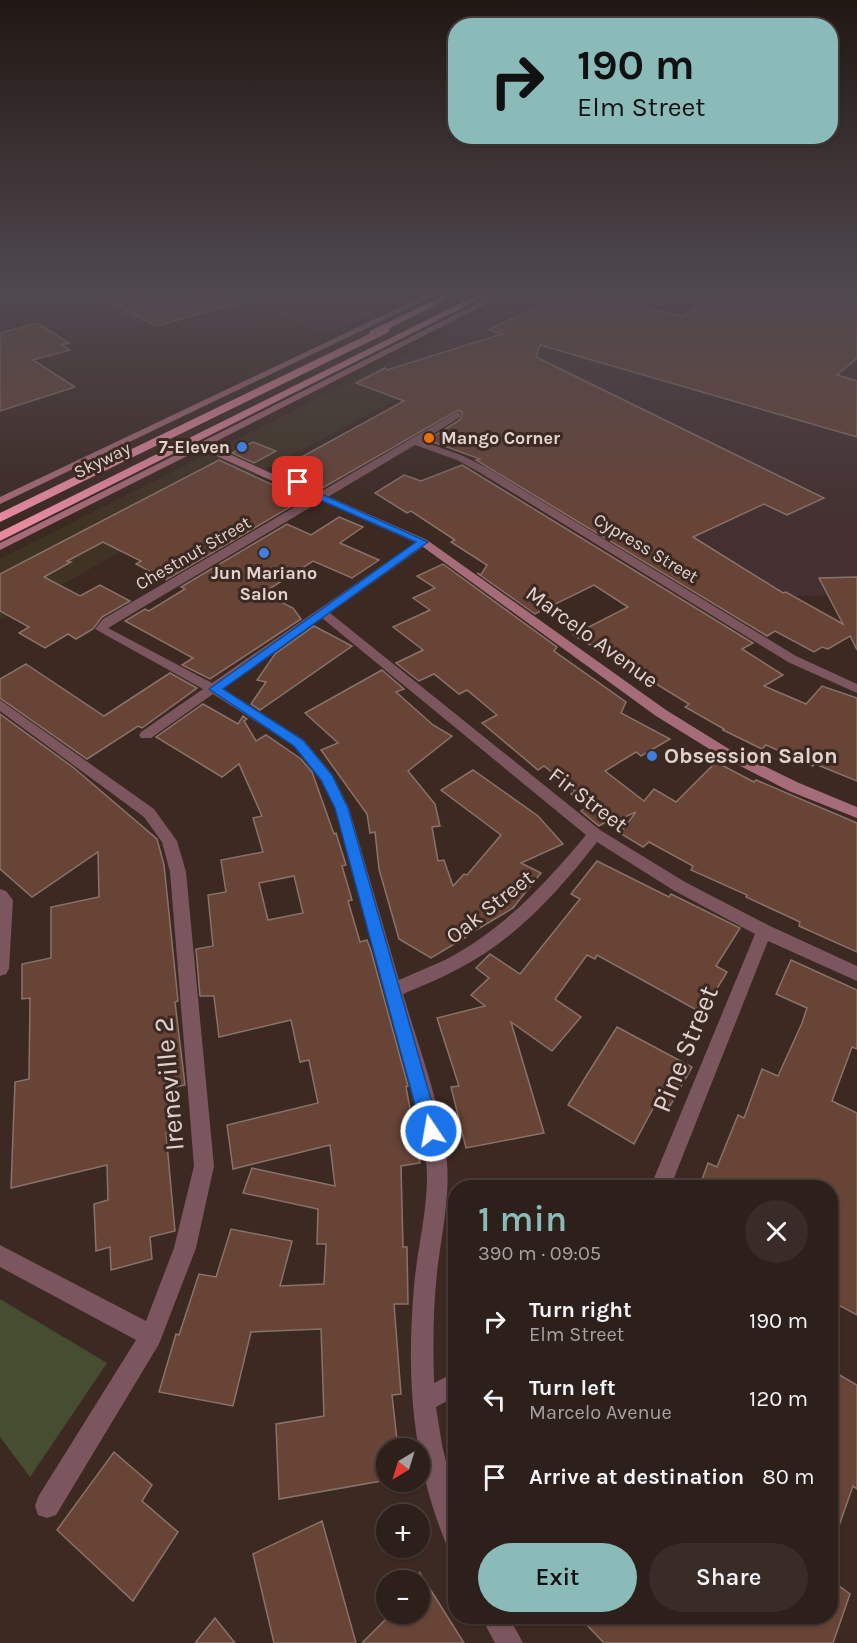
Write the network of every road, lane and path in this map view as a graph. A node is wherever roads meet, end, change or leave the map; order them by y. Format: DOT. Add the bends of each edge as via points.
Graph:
graph roads {
  1 [pos="273,371"];
  2 [pos="294,371"];
  3 [pos="303,371"];
  4 [pos="321,371"];
  5 [pos="333,371"];
  6 [pos="351,371"];
  7 [pos="457,415"];
  8 [pos="414,441"];
  9 [pos="202,446"];
  10 [pos="321,497"];
  11 [pos="0,501"];
  12 [pos="0,513"];
  13 [pos="0,518"];
  14 [pos="0,529"];
  15 [pos="0,537"];
  16 [pos="423,542"];
  17 [pos="0,547"];
  18 [pos="323,613"];
  19 [pos="214,689"];
  20 [pos="857,689"];
  21 [pos="0,704"];
  22 [pos="146,735"];
  23 [pos="857,813"];
  24 [pos="595,834"];
  25 [pos="0,895"];
  26 [pos="764,931"];
  27 [pos="0,969"];
  28 [pos="857,974"];
  29 [pos="394,990"];
  30 [pos="663,1180"];
  31 [pos="0,1256"];
  32 [pos="152,1336"];
  33 [pos="448,1388"];
  34 [pos="423,1402"];
  35 [pos="47,1506"];
  36 [pos="448,1518"];
  37 [pos="498,1624"];
  38 [pos="510,1643"];
  1 -- 11 [label="main road"];
  2 -- 12 [label="highway"];
  3 -- 13 [label="highway, Skyway"];
  4 -- 14 [label="highway, Skyway"];
  5 -- 15 [label="highway"];
  6 -- 9 [label="main road"];
  7 -- 8 [label="street, Chestnut Street"];
  8 -- 10 [label="street, Chestnut Street"];
  8 -- 20 [label="street, Cypress Street" via="483,470 792,659"];
  9 -- 10 [label="main road, Marcelo Avenue" via="280,481 280,485"];
  9 -- 17 [label="main road"];
  10 -- 16 [label="main road, Marcelo Avenue"];
  10 -- 19 [label="street, Chestnut Street" via="101,629"];
  16 -- 18 [label="street"];
  16 -- 23 [label="main road, Marcelo Avenue" via="661,713 724,752"];
  18 -- 19 [label="street"];
  18 -- 24 [label="street, Fir Street"];
  19 -- 22 [label="street"];
  19 -- 29 [label="street" via="299,743 327,778 342,808"];
  21 -- 32 [label="street, Ireneville 2" via="149,813 169,841 178,872 204,1166 185,1248"];
  24 -- 26 [label="street, Fir Street" via="679,886"];
  24 -- 29 [label="street, Oak Street" via="552,887 503,931 453,964"];
  25 -- 27 [label="street" via="5,900"];
  26 -- 28 [label="street, Fir Street"];
  26 -- 30 [label="street, Pine Street"];
  29 -- 34 [label="street" via="428,1114 437,1165 424,1297"];
  31 -- 32 [label="street"];
  32 -- 35 [label="street, Ireneville 2"];
  33 -- 34 [label="street"];
  34 -- 36 [label="street" via="441,1502"];
  37 -- 38 [label="street"];
}
